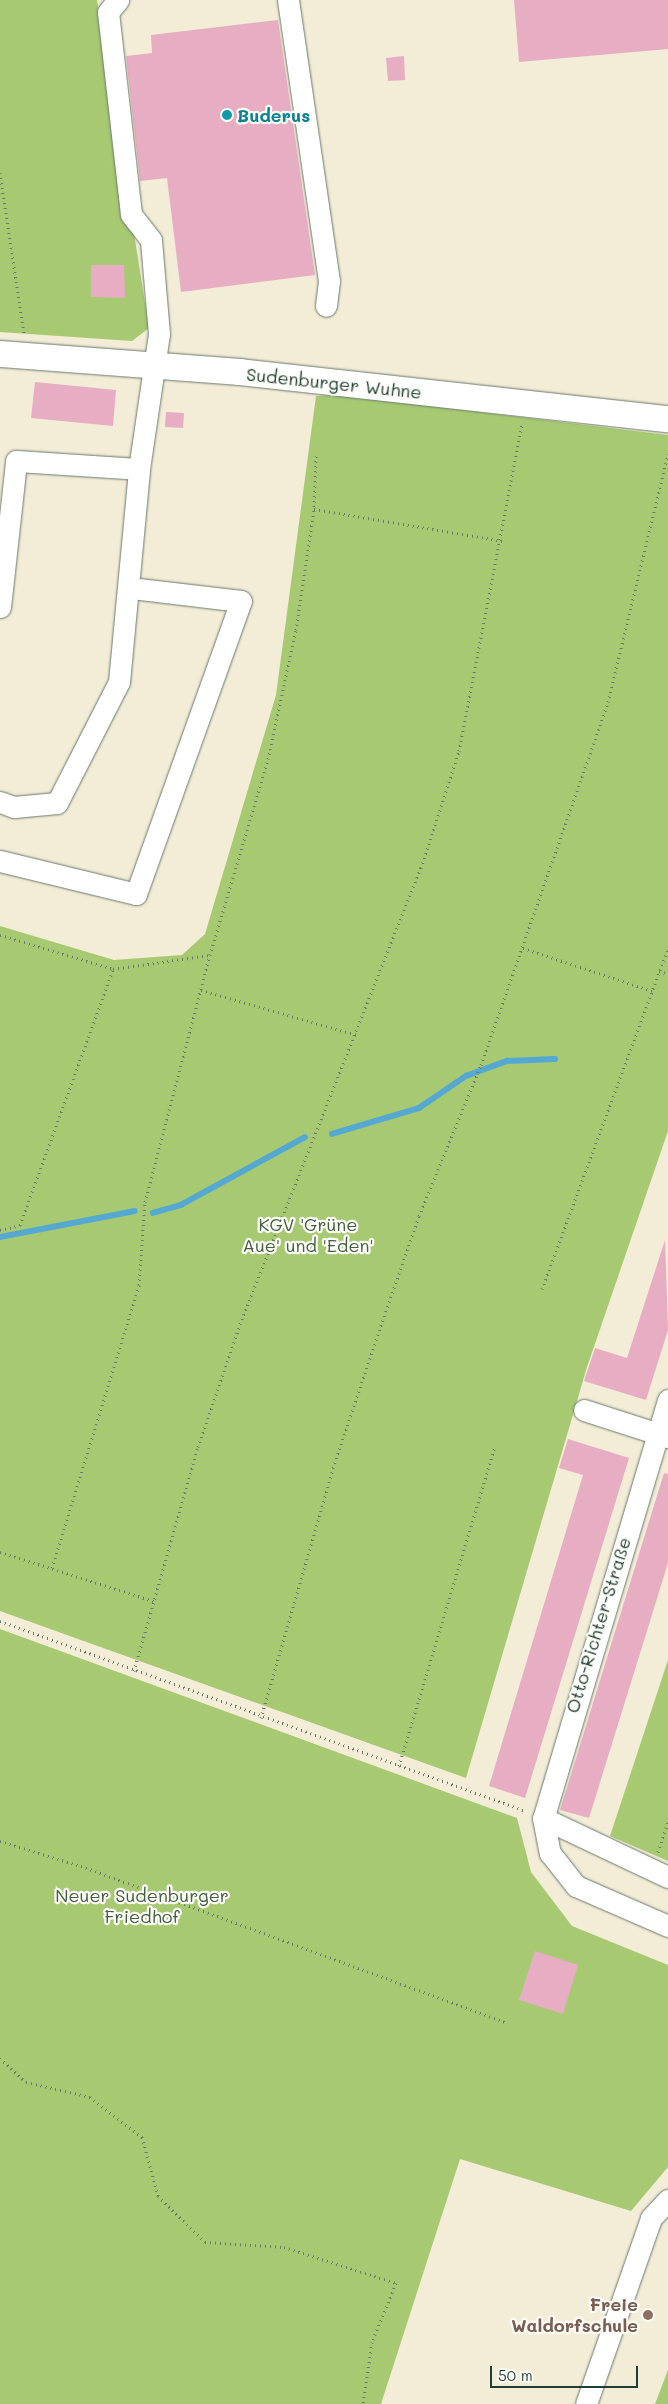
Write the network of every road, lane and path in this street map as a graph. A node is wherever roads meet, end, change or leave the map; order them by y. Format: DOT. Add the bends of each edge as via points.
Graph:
graph roads {
  1 [pos="118,0"];
  2 [pos="288,0"];
  3 [pos="0,172"];
  4 [pos="326,306"];
  5 [pos="24,334"];
  6 [pos="0,354"];
  7 [pos="154,365"];
  8 [pos="524,417"];
  9 [pos="668,419"];
  10 [pos="668,454"];
  11 [pos="316,456"];
  12 [pos="139,469"];
  13 [pos="314,509"];
  14 [pos="503,541"];
  15 [pos="130,588"];
  16 [pos="0,607"];
  17 [pos="0,802"];
  18 [pos="0,861"];
  19 [pos="0,935"];
  20 [pos="522,948"];
  21 [pos="668,948"];
  22 [pos="210,955"];
  23 [pos="113,969"];
  24 [pos="659,971"];
  25 [pos="668,974"];
  26 [pos="201,990"];
  27 [pos="652,991"];
  28 [pos="357,1035"];
  29 [pos="0,1230"];
  30 [pos="542,1289"];
  31 [pos="668,1400"];
  32 [pos="584,1410"];
  33 [pos="662,1435"];
  34 [pos="495,1446"];
  35 [pos="0,1552"];
  36 [pos="52,1568"];
  37 [pos="154,1601"];
  38 [pos="0,1621"];
  39 [pos="134,1671"];
  40 [pos="261,1718"];
  41 [pos="399,1766"];
  42 [pos="543,1818"];
  43 [pos="668,1822"];
  44 [pos="0,1841"];
  45 [pos="656,1856"];
  46 [pos="668,1877"];
  47 [pos="668,1926"];
  48 [pos="506,2022"];
  49 [pos="0,2058"];
  50 [pos="668,2200"];
  51 [pos="363,2404"];
  52 [pos="586,2404"];
  1 -- 7 [label="street" via="108,12 131,214 151,240 159,334"];
  2 -- 4 [label="street" via="329,281"];
  3 -- 5 [label="path"];
  6 -- 7 [label="main road, Sudenburger Wuhne"];
  7 -- 9 [label="main road, Sudenburger Wuhne"];
  7 -- 12 [label="street"];
  8 -- 14 [label="path"];
  10 -- 20 [label="path" via="608,702"];
  11 -- 13 [label="path"];
  12 -- 15 [label="street"];
  12 -- 16 [label="street" via="16,461"];
  13 -- 14 [label="path"];
  13 -- 22 [label="path" via="296,630 268,760"];
  14 -- 28 [label="path" via="460,751 421,868"];
  15 -- 17 [label="street" via="119,682 56,803 14,807"];
  15 -- 18 [label="street" via="241,601 136,894"];
  19 -- 23 [label="path"];
  20 -- 27 [label="path"];
  20 -- 40 [label="path" via="376,1340 333,1468"];
  21 -- 24 [label="path"];
  22 -- 23 [label="path"];
  22 -- 26 [label="path"];
  23 -- 29 [label="path" via="20,1225"];
  24 -- 25 [label="path"];
  24 -- 27 [label="path"];
  26 -- 28 [label="path"];
  26 -- 36 [label="path" via="145,1202 139,1285"];
  27 -- 30 [label="path"];
  28 -- 37 [label="path" via="240,1324 198,1447"];
  31 -- 33 [label="street, Otto-Richter-Straße"];
  32 -- 33 [label="street"];
  33 -- 42 [label="street, Otto-Richter-Straße"];
  34 -- 41 [label="path"];
  35 -- 36 [label="path"];
  36 -- 37 [label="path"];
  37 -- 39 [label="path"];
  38 -- 39 [label="path"];
  39 -- 40 [label="path"];
  40 -- 41 [label="path"];
  41 -- 42 [label="path"];
  42 -- 46 [label="street"];
  42 -- 47 [label="street" via="548,1847 569,1880 600,1900"];
  43 -- 45 [label="path"];
  44 -- 48 [label="path" via="82,1866"];
  49 -- 51 [label="path" via="26,2082 90,2097 142,2137 158,2196 205,2242 284,2247 396,2283 372,2342"];
  50 -- 52 [label="street" via="651,2218"];
}
